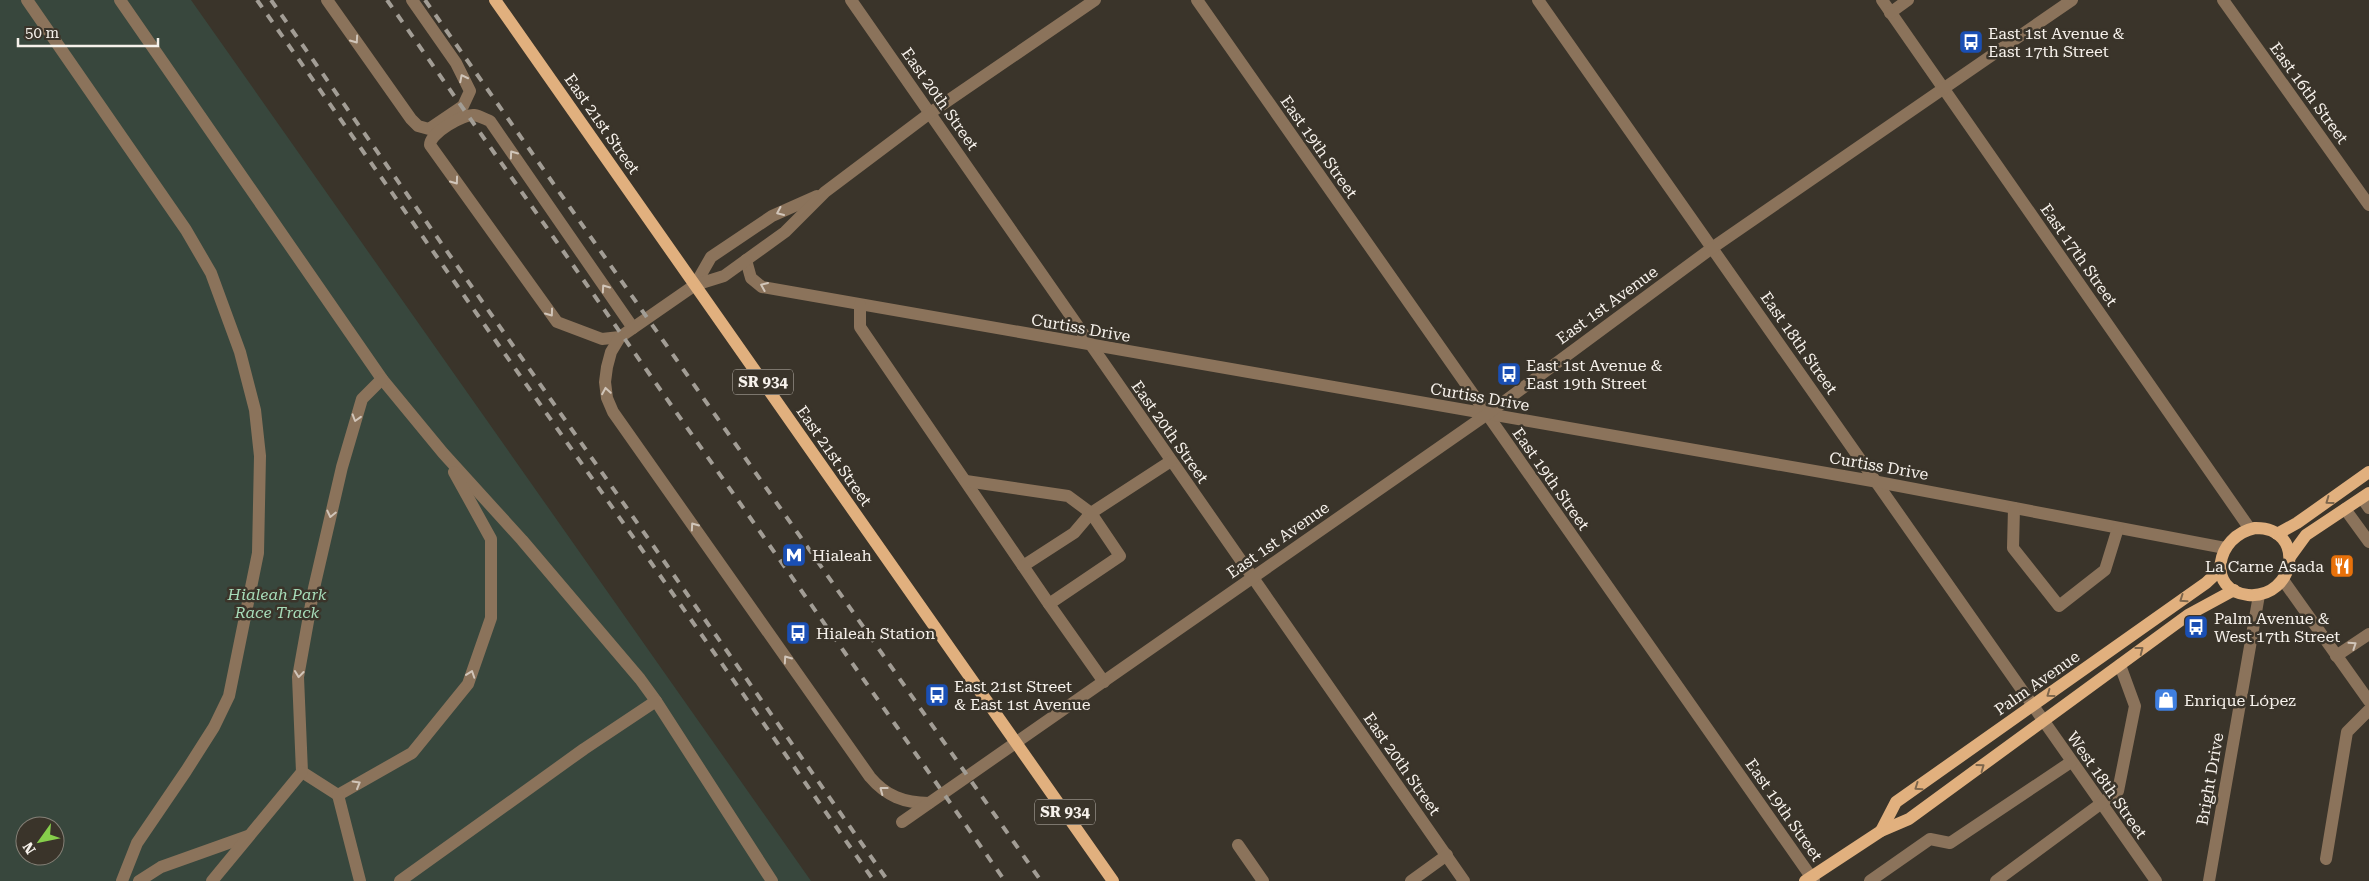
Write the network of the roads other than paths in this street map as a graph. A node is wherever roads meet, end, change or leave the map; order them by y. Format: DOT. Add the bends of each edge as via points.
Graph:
graph roads {
  1 [pos="27,0"];
  2 [pos="120,0"];
  3 [pos="327,0"];
  4 [pos="412,0"];
  5 [pos="495,0"];
  6 [pos="851,0"];
  7 [pos="1095,0"];
  8 [pos="1197,0"];
  9 [pos="1538,0"];
  10 [pos="1882,0"];
  11 [pos="1908,0"];
  12 [pos="2072,0"];
  13 [pos="2223,0"];
  14 [pos="1890,13"];
  15 [pos="1944,89"];
  16 [pos="930,113"];
  17 [pos="825,192"];
  18 [pos="2369,205"];
  19 [pos="1712,248"];
  20 [pos="746,260"];
  21 [pos="695,285"];
  22 [pos="860,305"];
  23 [pos="633,328"];
  24 [pos="620,337"];
  25 [pos="1090,346"];
  26 [pos="382,379"];
  27 [pos="1486,415"];
  28 [pos="443,453"];
  29 [pos="1171,461"];
  30 [pos="2369,472"];
  31 [pos="966,481"];
  32 [pos="1878,482"];
  33 [pos="2366,500"];
  34 [pos="2014,508"];
  35 [pos="2345,509"];
  36 [pos="1091,514"];
  37 [pos="2118,528"];
  38 [pos="2250,529"];
  39 [pos="2278,534"];
  40 [pos="2369,542"];
  41 [pos="2225,548"];
  42 [pos="2290,557"];
  43 [pos="1023,566"];
  44 [pos="2221,569"];
  45 [pos="1252,578"];
  46 [pos="2283,580"];
  47 [pos="2234,590"];
  48 [pos="2259,594"];
  49 [pos="1049,604"];
  50 [pos="2369,634"];
  51 [pos="2336,656"];
  52 [pos="2120,665"];
  53 [pos="1104,682"];
  54 [pos="656,701"];
  55 [pos="2369,701"];
  56 [pos="2032,707"];
  57 [pos="2369,710"];
  58 [pos="2043,722"];
  59 [pos="1017,744"];
  60 [pos="2071,762"];
  61 [pos="302,772"];
  62 [pos="338,794"];
  63 [pos="929,803"];
  64 [pos="2101,804"];
  65 [pos="902,822"];
  66 [pos="1881,831"];
  67 [pos="248,836"];
  68 [pos="1238,845"];
  69 [pos="1447,855"];
  70 [pos="2326,859"];
  71 [pos="1810,880"];
  72 [pos="122,881"];
  73 [pos="139,881"];
  74 [pos="212,881"];
  75 [pos="360,881"];
  76 [pos="400,881"];
  77 [pos="772,881"];
  78 [pos="1114,881"];
  79 [pos="1263,881"];
  80 [pos="1411,881"];
  81 [pos="1464,881"];
  82 [pos="1870,881"];
  83 [pos="1996,881"];
  84 [pos="2156,881"];
  85 [pos="2209,881"];
  1 -- 72 [label="street" via="186,230 211,273 240,352 255,410 260,456 258,553 229,696 214,727 137,843"];
  2 -- 26 [label="street"];
  3 -- 4 [label="street, one-way" via="411,119 418,126 429,129 463,106 470,91 456,63"];
  5 -- 21 [label="main road, East 21st Street / SR 934"];
  6 -- 16 [label="street, East 20th Street"];
  7 -- 16 [label="street"];
  8 -- 27 [label="street, East 19th Street"];
  9 -- 19 [label="street, East 18th Street"];
  10 -- 14 [label="street, East 17th Street"];
  11 -- 14 [label="street"];
  12 -- 15 [label="street, East 1st Avenue"];
  13 -- 18 [label="street, East 16th Street"];
  14 -- 15 [label="street, East 17th Street"];
  15 -- 19 [label="street, East 1st Avenue"];
  15 -- 38 [label="street, East 17th Street"];
  16 -- 17 [label="street"];
  16 -- 25 [label="street, East 20th Street"];
  17 -- 20 [label="street" via="785,232"];
  17 -- 21 [label="street, one-way" via="772,216 711,257"];
  19 -- 27 [label="street, East 1st Avenue"];
  19 -- 32 [label="street, East 18th Street"];
  20 -- 21 [label="street" via="724,276"];
  22 -- 20 [label="street, Curtiss Drive, one-way" via="762,287 751,278"];
  21 -- 23 [label="street"];
  21 -- 59 [label="main road, East 21st Street / SR 934"];
  22 -- 25 [label="street, Curtiss Drive"];
  22 -- 31 [label="street" via="860,327"];
  23 -- 24 [label="street"];
  23 -- 24 [label="street, one-way" via="490,120 473,115 451,123 432,136 430,145 557,322 602,339"];
  63 -- 24 [label="street, one-way" via="911,803 880,789 613,412 605,382 609,359"];
  25 -- 27 [label="street, Curtiss Drive"];
  25 -- 29 [label="street, East 20th Street"];
  26 -- 28 [label="street"];
  26 -- 61 [label="street, one-way" via="362,399 342,467 314,588 298,677"];
  27 -- 32 [label="street, Curtiss Drive"];
  27 -- 45 [label="street, East 1st Avenue"];
  27 -- 71 [label="street, East 19th Street"];
  28 -- 54 [label="street" via="522,540"];
  62 -- 28 [label="street, one-way" via="412,753 468,684 491,618 491,539"];
  29 -- 36 [label="street"];
  29 -- 45 [label="street, East 20th Street"];
  30 -- 39 [label="main road, one-way"];
  31 -- 36 [label="street" via="1068,496"];
  31 -- 43 [label="street"];
  32 -- 34 [label="street, Curtiss Drive"];
  32 -- 56 [label="street, East 18th Street"];
  33 -- 35 [label="main road"];
  34 -- 37 [label="street, Curtiss Drive"];
  34 -- 37 [label="street" via="2013,548 2059,606 2104,570"];
  35 -- 40 [label="street"];
  35 -- 42 [label="main road" via="2306,535"];
  36 -- 43 [label="street" via="1074,533"];
  36 -- 49 [label="street" via="1120,556"];
  37 -- 41 [label="street, Curtiss Drive"];
  38 -- 39 [label="main road" via="2260,528"];
  38 -- 41 [label="main road" via="2234,538"];
  39 -- 42 [label="main road" via="2285,541"];
  41 -- 44 [label="main road"];
  42 -- 46 [label="main road"];
  43 -- 49 [label="street"];
  44 -- 47 [label="main road" via="2226,582"];
  44 -- 56 [label="main road, Palm Avenue, one-way"];
  45 -- 53 [label="street, East 1st Avenue"];
  45 -- 69 [label="street, East 20th Street"];
  46 -- 48 [label="main road" via="2273,589"];
  46 -- 51 [label="street"];
  47 -- 48 [label="main road" via="2247,595"];
  52 -- 47 [label="main road, Palm Avenue, one-way" via="2188,615"];
  48 -- 85 [label="street, Bright Drive"];
  49 -- 53 [label="street"];
  51 -- 50 [label="street, one-way"];
  51 -- 55 [label="street"];
  52 -- 58 [label="main road, Palm Avenue"];
  52 -- 64 [label="street" via="2134,706 2118,790"];
  53 -- 59 [label="street, East 1st Avenue"];
  54 -- 76 [label="street"];
  54 -- 77 [label="street"];
  56 -- 58 [label="street, West 18th Street"];
  56 -- 66 [label="main road, Palm Avenue, one-way" via="1896,802"];
  57 -- 70 [label="street" via="2347,732"];
  58 -- 60 [label="street, West 18th Street"];
  66 -- 58 [label="main road, Palm Avenue, one-way" via="1909,819"];
  59 -- 63 [label="street, East 1st Avenue"];
  59 -- 78 [label="main road, East 21st Street / SR 934"];
  60 -- 64 [label="street, West 18th Street"];
  60 -- 82 [label="street" via="1950,843 1930,839"];
  61 -- 62 [label="street"];
  61 -- 67 [label="street"];
  62 -- 75 [label="street"];
  63 -- 65 [label="street, East 1st Avenue"];
  64 -- 83 [label="street"];
  64 -- 84 [label="street, West 18th Street"];
  66 -- 71 [label="main road, Palm Avenue"];
  67 -- 73 [label="street" via="161,867"];
  67 -- 74 [label="street"];
  68 -- 79 [label="street"];
  69 -- 80 [label="street"];
  69 -- 81 [label="street, East 20th Street"];
}
